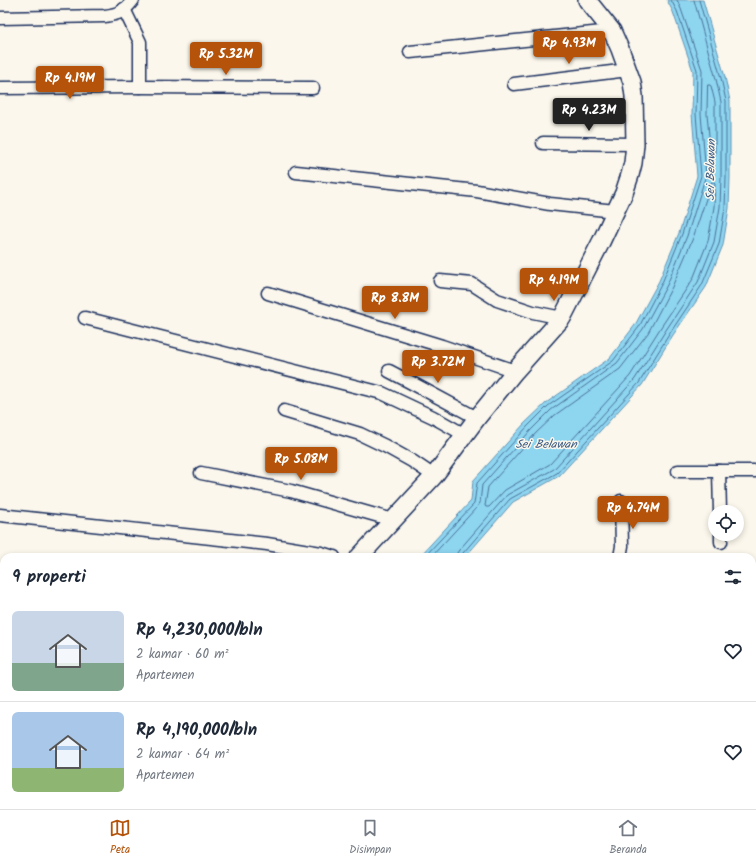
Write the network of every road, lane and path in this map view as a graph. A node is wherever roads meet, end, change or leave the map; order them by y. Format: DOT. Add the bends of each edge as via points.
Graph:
graph roads {
  1 [pos="133,0"];
  2 [pos="587,0"];
  3 [pos="124,9"];
  4 [pos="0,18"];
  5 [pos="612,31"];
  6 [pos="410,52"];
  7 [pos="628,70"];
  8 [pos="514,84"];
  9 [pos="140,87"];
  10 [pos="0,88"];
  11 [pos="313,88"];
  12 [pos="543,143"];
  13 [pos="635,144"];
  14 [pos="296,172"];
  15 [pos="616,211"];
  16 [pos="440,281"];
  17 [pos="268,293"];
  18 [pos="85,318"];
  19 [pos="562,318"];
  20 [pos="389,371"];
  21 [pos="515,371"];
  22 [pos="284,411"];
  23 [pos="477,418"];
  24 [pos="465,435"];
  25 [pos="678,471"];
  26 [pos="718,471"];
  27 [pos="756,471"];
  28 [pos="201,473"];
  29 [pos="434,476"];
  30 [pos="621,501"];
  31 [pos="720,505"];
  32 [pos="0,515"];
  33 [pos="393,520"];
  34 [pos="321,553"];
  35 [pos="363,553"];
  36 [pos="621,553"];
  1 -- 3 [label="street"];
  2 -- 5 [label="street"];
  3 -- 4 [label="street" via="116,15 105,16"];
  3 -- 9 [label="street" via="140,42"];
  5 -- 6 [label="street"];
  5 -- 7 [label="street"];
  7 -- 8 [label="street"];
  7 -- 13 [label="street" via="634,96"];
  9 -- 10 [label="street"];
  9 -- 11 [label="street"];
  12 -- 13 [label="street"];
  13 -- 15 [label="street" via="630,175"];
  14 -- 15 [label="street" via="477,191 550,204"];
  15 -- 19 [label="street"];
  16 -- 19 [label="street" via="472,284 497,300 532,312"];
  17 -- 21 [label="street"];
  18 -- 24 [label="street" via="382,393 434,417"];
  19 -- 21 [label="street"];
  20 -- 23 [label="street"];
  21 -- 23 [label="street"];
  22 -- 29 [label="street" via="360,434 412,461"];
  23 -- 24 [label="street"];
  24 -- 29 [label="street"];
  25 -- 26 [label="street"];
  26 -- 27 [label="street"];
  26 -- 31 [label="street"];
  28 -- 33 [label="street" via="291,491"];
  29 -- 33 [label="street"];
  30 -- 36 [label="street"];
  32 -- 34 [label="street" via="267,544"];
  33 -- 35 [label="street"];
}
